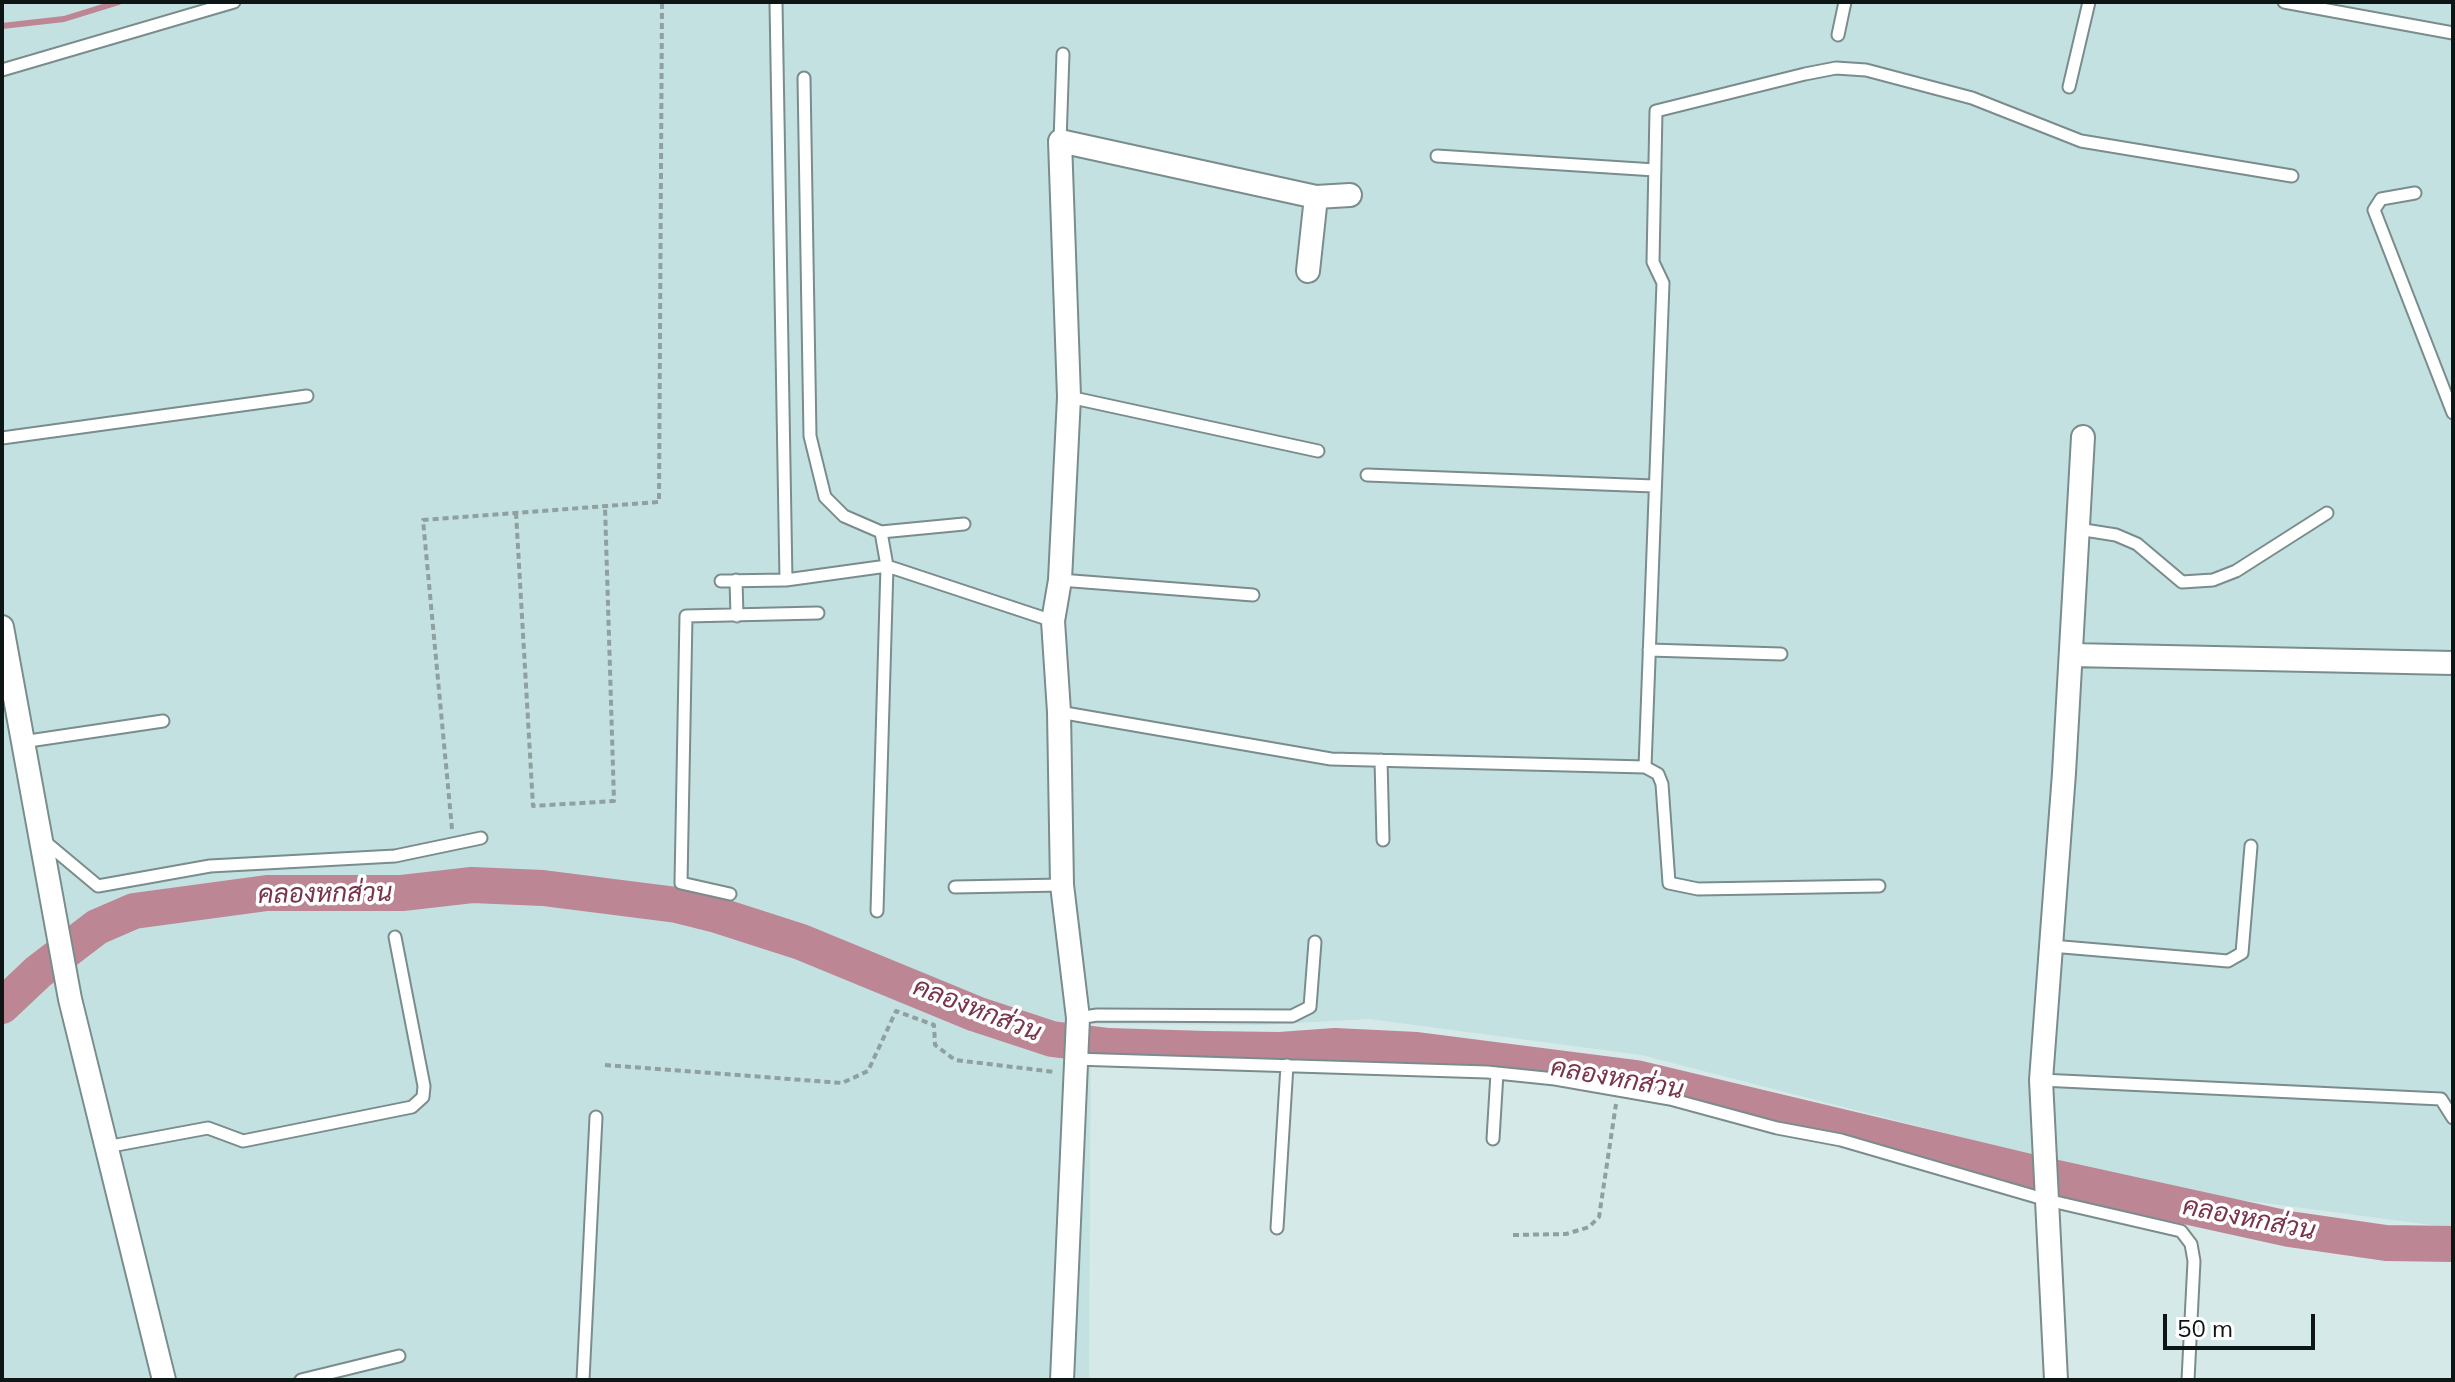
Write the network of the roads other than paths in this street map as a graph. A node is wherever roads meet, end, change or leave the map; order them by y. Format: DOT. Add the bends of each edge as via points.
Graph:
graph roads {
  1 [pos="234,2"];
  2 [pos="1845,2"];
  3 [pos="2089,2"];
  4 [pos="2284,2"];
  5 [pos="776,3"];
  6 [pos="2453,33"];
  7 [pos="1838,35"];
  8 [pos="1063,54"];
  9 [pos="2,70"];
  10 [pos="804,78"];
  11 [pos="2069,87"];
  12 [pos="1060,141"];
  13 [pos="1437,156"];
  14 [pos="1655,170"];
  15 [pos="2292,176"];
  16 [pos="2415,193"];
  17 [pos="1350,195"];
  18 [pos="1316,197"];
  19 [pos="1308,271"];
  20 [pos="307,396"];
  21 [pos="1069,397"];
  22 [pos="2453,413"];
  23 [pos="2083,437"];
  24 [pos="2,438"];
  25 [pos="1318,451"];
  26 [pos="1367,475"];
  27 [pos="1654,486"];
  28 [pos="2327,513"];
  29 [pos="964,524"];
  30 [pos="2078,529"];
  31 [pos="881,532"];
  32 [pos="887,566"];
  33 [pos="736,580"];
  34 [pos="786,580"];
  35 [pos="1060,580"];
  36 [pos="721,581"];
  37 [pos="1253,595"];
  38 [pos="818,613"];
  39 [pos="737,616"];
  40 [pos="1053,621"];
  41 [pos="2,627"];
  42 [pos="1649,650"];
  43 [pos="1781,654"];
  44 [pos="2071,655"];
  45 [pos="2453,663"];
  46 [pos="1059,712"];
  47 [pos="163,721"];
  48 [pos="21,742"];
  49 [pos="1381,760"];
  50 [pos="1645,767"];
  51 [pos="481,838"];
  52 [pos="42,840"];
  53 [pos="1383,840"];
  54 [pos="2251,846"];
  55 [pos="1062,885"];
  56 [pos="1879,886"];
  57 [pos="955,887"];
  58 [pos="730,894"];
  59 [pos="877,911"];
  60 [pos="395,937"];
  61 [pos="1315,942"];
  62 [pos="2051,946"];
  63 [pos="1078,1018"];
  64 [pos="1074,1062"];
  65 [pos="1287,1065"];
  66 [pos="1497,1073"];
  67 [pos="2041,1080"];
  68 [pos="596,1117"];
  69 [pos="2453,1118"];
  70 [pos="1493,1139"];
  71 [pos="105,1147"];
  72 [pos="2047,1200"];
  73 [pos="1277,1228"];
  74 [pos="399,1356"];
  75 [pos="164,1380"];
  76 [pos="301,1380"];
  77 [pos="583,1380"];
  78 [pos="1062,1380"];
  79 [pos="2056,1380"];
  80 [pos="2188,1380"];
  1 -- 9 [label="lane"];
  2 -- 7 [label="lane"];
  3 -- 11 [label="lane"];
  4 -- 6 [label="lane"];
  5 -- 34 [label="lane"];
  8 -- 12 [label="lane"];
  10 -- 31 [label="lane" via="810,436 825,497 844,516"];
  12 -- 18 [label="street"];
  12 -- 21 [label="street"];
  13 -- 14 [label="lane"];
  14 -- 15 [label="lane" via="1656,111 1836,68 1922,82 2012,111 2081,141"];
  14 -- 27 [label="lane" via="1653,262 1663,283"];
  16 -- 22 [label="lane" via="2381,199 2374,210"];
  17 -- 18 [label="street"];
  18 -- 19 [label="street"];
  20 -- 24 [label="lane"];
  21 -- 25 [label="lane"];
  21 -- 35 [label="street"];
  23 -- 30 [label="street"];
  26 -- 27 [label="lane"];
  27 -- 42 [label="lane"];
  28 -- 30 [label="lane" via="2236,571 2213,580 2182,582 2137,544"];
  29 -- 31 [label="lane"];
  30 -- 44 [label="street"];
  31 -- 32 [label="lane"];
  32 -- 34 [label="lane"];
  32 -- 40 [label="lane"];
  32 -- 59 [label="lane"];
  33 -- 34 [label="lane"];
  33 -- 36 [label="lane"];
  33 -- 39 [label="lane"];
  35 -- 37 [label="lane"];
  35 -- 40 [label="street"];
  38 -- 39 [label="lane"];
  39 -- 58 [label="lane" via="686,616 681,883"];
  40 -- 46 [label="street"];
  41 -- 48 [label="street"];
  42 -- 43 [label="lane"];
  42 -- 50 [label="lane"];
  44 -- 45 [label="street"];
  44 -- 62 [label="street"];
  46 -- 49 [label="lane" via="1331,759"];
  46 -- 55 [label="street"];
  47 -- 48 [label="lane"];
  48 -- 52 [label="street"];
  49 -- 50 [label="lane"];
  49 -- 53 [label="lane"];
  50 -- 56 [label="lane" via="1658,774 1662,784 1669,883 1698,889"];
  51 -- 52 [label="lane" via="395,856 210,866 98,886"];
  52 -- 71 [label="street" via="50,906"];
  54 -- 62 [label="lane" via="2242,953 2228,961"];
  55 -- 57 [label="lane"];
  55 -- 63 [label="street"];
  60 -- 71 [label="lane" via="424,1086 423,1097 412,1107 243,1141 208,1128"];
  61 -- 63 [label="lane" via="1310,1007 1292,1016"];
  62 -- 67 [label="street"];
  63 -- 64 [label="street"];
  64 -- 65 [label="lane"];
  64 -- 78 [label="street"];
  65 -- 66 [label="lane"];
  65 -- 73 [label="lane"];
  66 -- 70 [label="lane"];
  66 -- 72 [label="lane" via="1670,1099 1841,1140"];
  67 -- 69 [label="lane" via="2441,1099"];
  67 -- 72 [label="street"];
  68 -- 77 [label="lane"];
  71 -- 75 [label="street"];
  72 -- 79 [label="street"];
  72 -- 80 [label="lane" via="2181,1231 2191,1244 2194,1261"];
  74 -- 76 [label="lane"];
}
